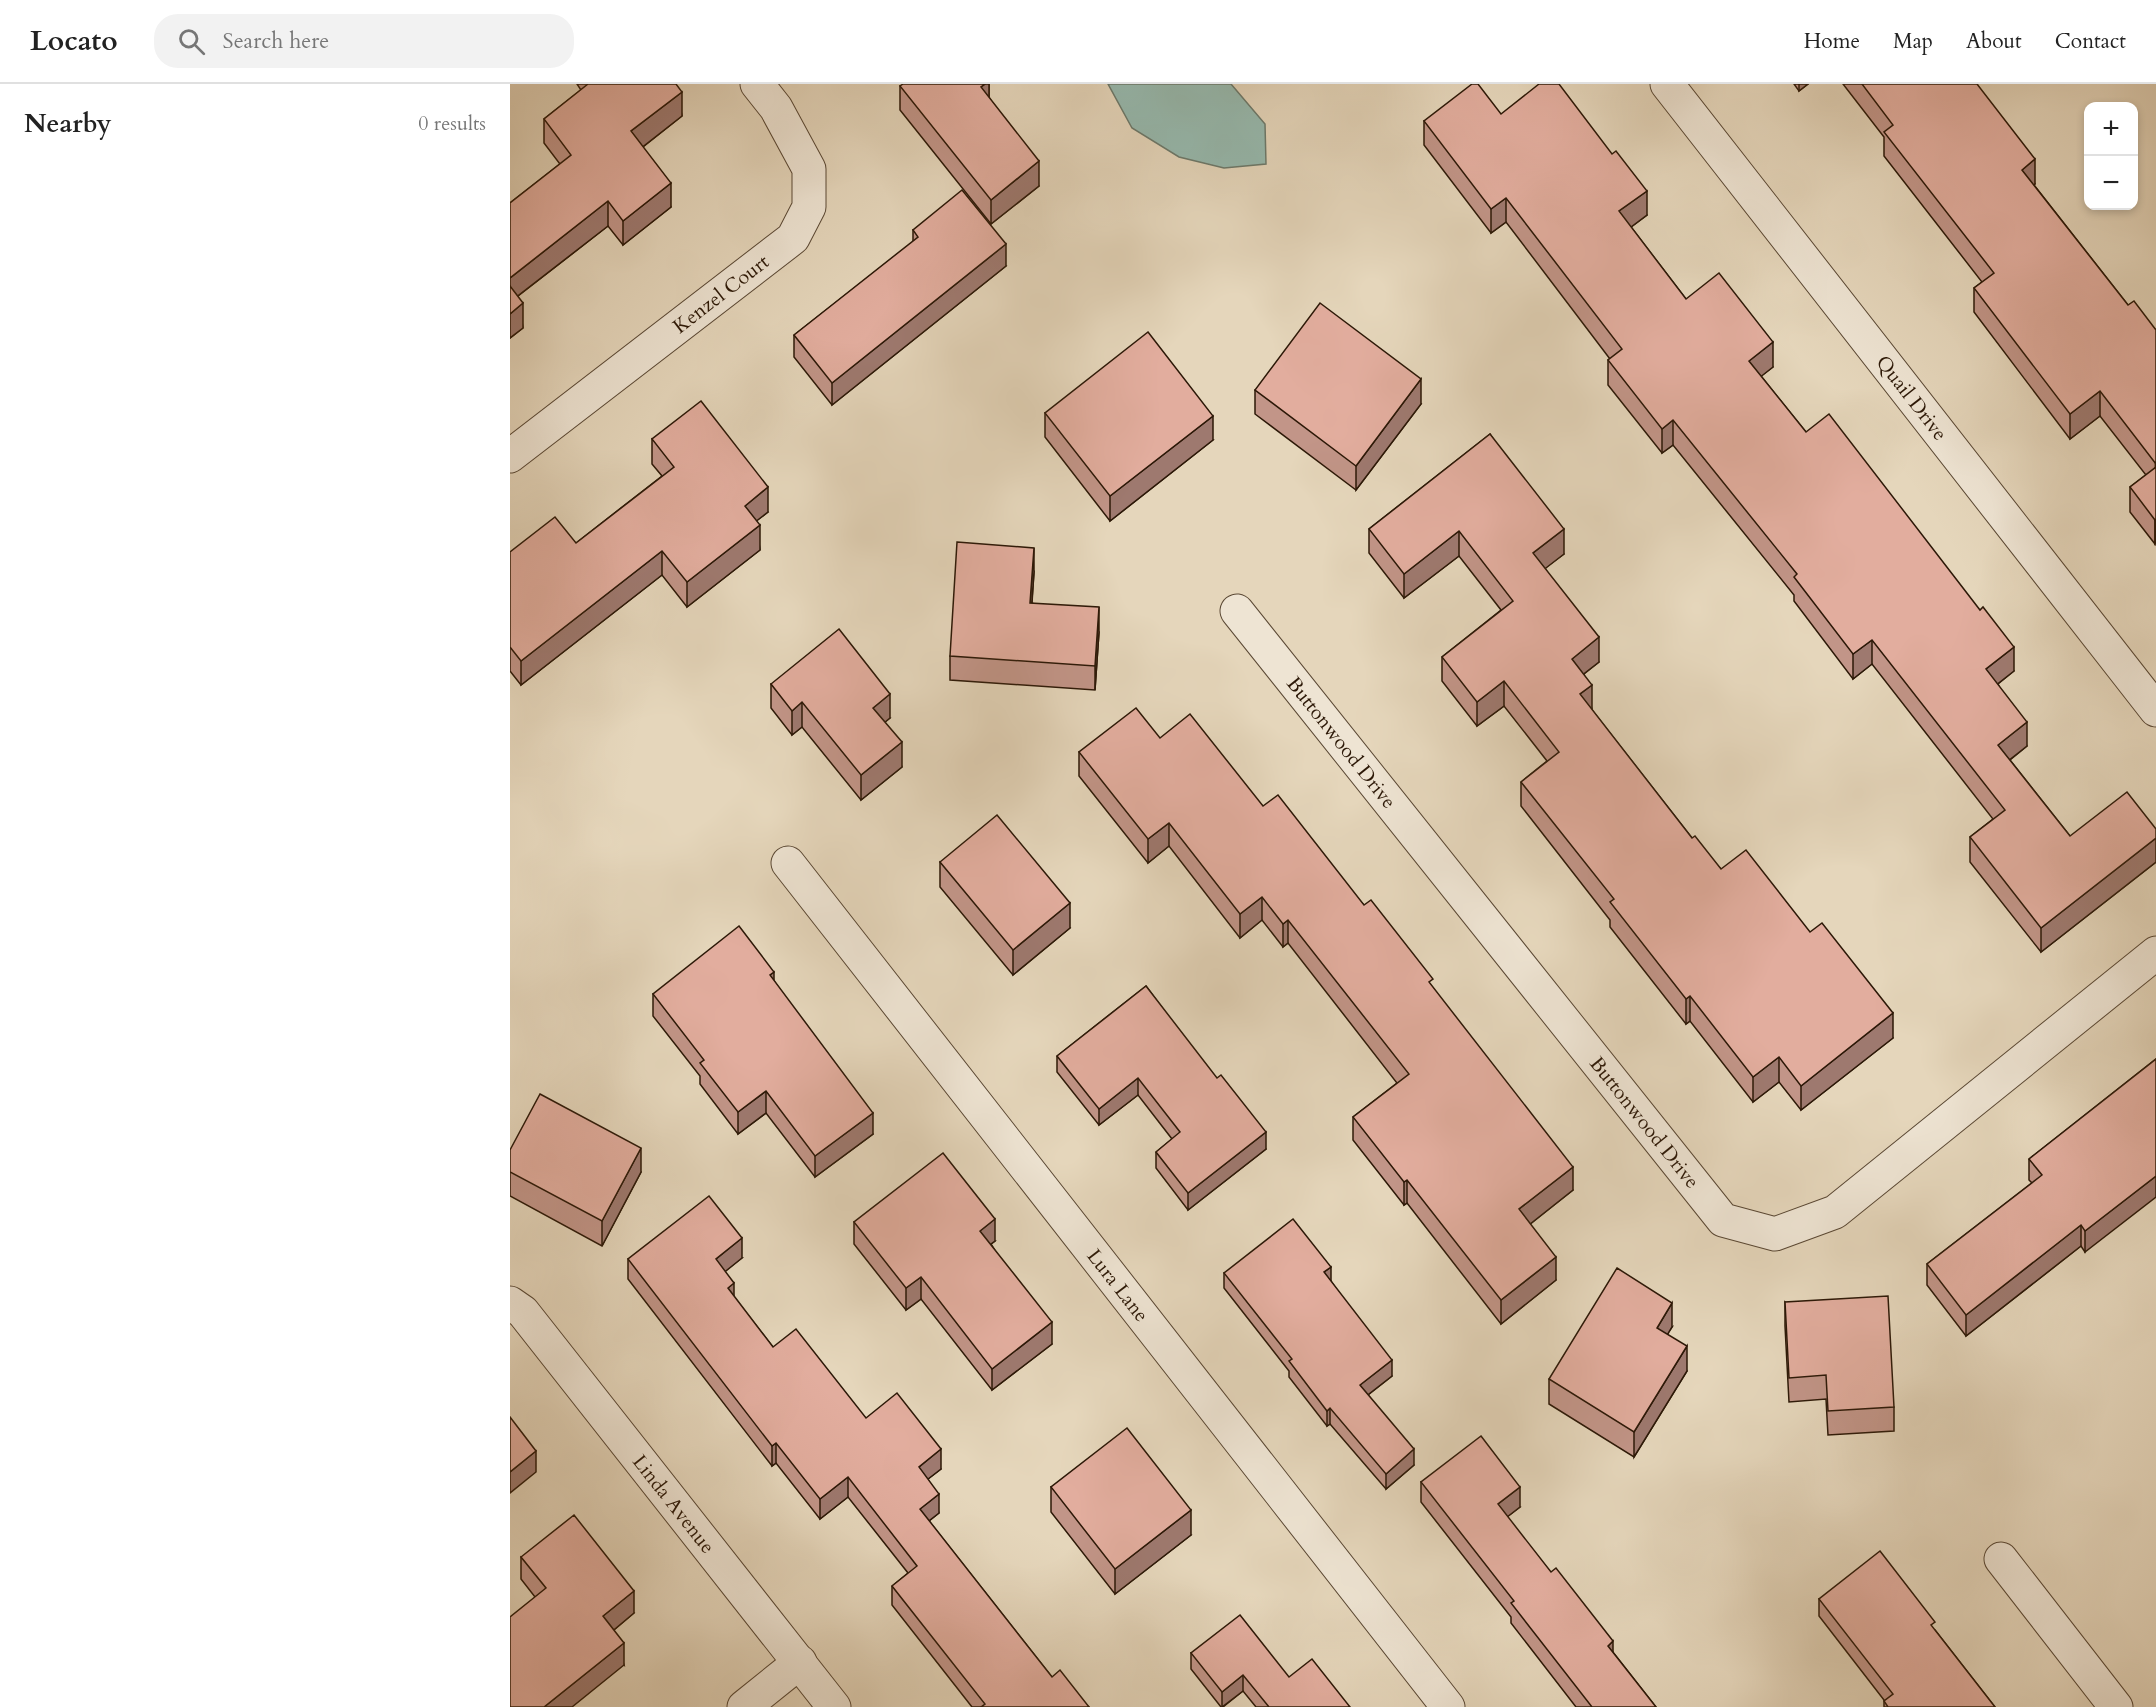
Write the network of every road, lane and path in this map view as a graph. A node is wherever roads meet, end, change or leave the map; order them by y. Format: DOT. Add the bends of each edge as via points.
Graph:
graph roads {
  1 [pos="757,84"];
  2 [pos="1666,84"];
  3 [pos="510,456"];
  4 [pos="1237,611"];
  5 [pos="2156,710"];
  6 [pos="788,863"];
  7 [pos="2156,953"];
  8 [pos="510,1303"];
  9 [pos="2001,1559"];
  10 [pos="800,1662"];
  11 [pos="744,1707"];
  12 [pos="834,1707"];
  13 [pos="1448,1707"];
  14 [pos="2116,1707"];
  1 -- 3 [label="street, Kenzel Court" via="776,108 809,169 809,207 794,238"];
  2 -- 5 [label="street, Quail Drive"];
  4 -- 7 [label="street, Buttonwood Drive" via="1723,1220 1775,1234 1835,1212"];
  6 -- 13 [label="street, Lura Lane"];
  8 -- 10 [label="street, Linda Avenue" via="523,1312"];
  9 -- 14 [label="street"];
  10 -- 11 [label="street"];
  10 -- 12 [label="street, Linda Avenue"];
}
